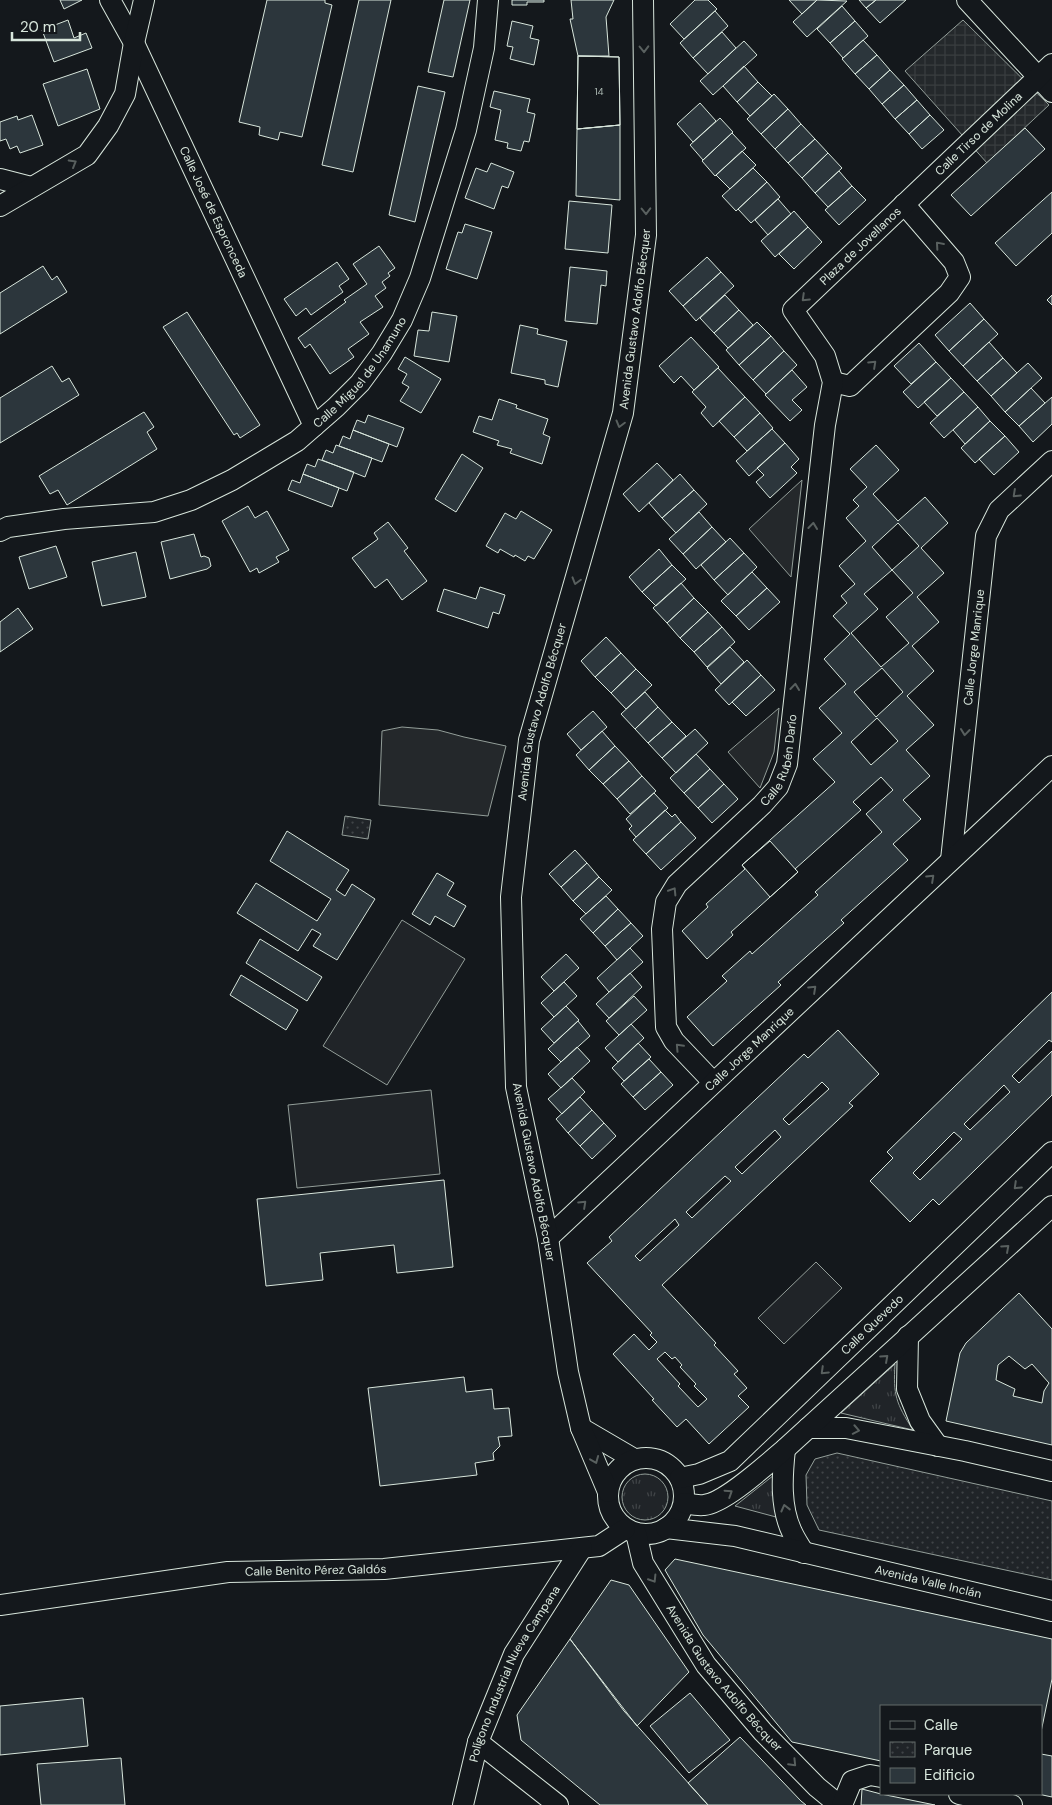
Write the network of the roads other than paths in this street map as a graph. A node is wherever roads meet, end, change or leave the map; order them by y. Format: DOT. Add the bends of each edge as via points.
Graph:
graph roads {
  1 [pos="110,0"];
  2 [pos="144,0"];
  3 [pos="488,0"];
  4 [pos="643,0"];
  5 [pos="967,0"];
  6 [pos="134,43"];
  7 [pos="1045,70"];
  8 [pos="1052,92"];
  9 [pos="0,179"];
  10 [pos="31,188"];
  11 [pos="904,204"];
  12 [pos="0,206"];
  13 [pos="833,382"];
  14 [pos="314,426"];
  15 [pos="1052,461"];
  16 [pos="3,526"];
  17 [pos="1052,766"];
  18 [pos="951,860"];
  19 [pos="713,1082"];
  20 [pos="1052,1152"];
  21 [pos="1052,1206"];
  22 [pos="548,1238"];
  23 [pos="908,1336"];
  24 [pos="582,1428"];
  25 [pos="808,1428"];
  26 [pos="938,1446"];
  27 [pos="785,1449"];
  28 [pos="634,1459"];
  29 [pos="1052,1471"];
  30 [pos="680,1478"];
  31 [pos="608,1492"];
  32 [pos="683,1506"];
  33 [pos="666,1528"];
  34 [pos="631,1531"];
  35 [pos="735,1536"];
  36 [pos="582,1548"];
  37 [pos="804,1553"];
  38 [pos="0,1605"];
  39 [pos="1052,1611"];
  40 [pos="478,1742"];
  41 [pos="880,1777"];
  42 [pos="964,1795"];
  43 [pos="463,1805"];
  44 [pos="558,1805"];
  45 [pos="841,1805"];
  46 [pos="1012,1805"];
  1 -- 6 [label="street, Calle José de Espronceda"];
  2 -- 6 [label="street"];
  3 -- 14 [label="street, Calle Miguel de Unamuno" via="484,48 466,130 420,278 402,320 382,354 360,383"];
  4 -- 22 [label="street, Avenida Gustavo Adolfo Bécquer, one-way" via="646,235 623,413 529,740 511,897 516,1087"];
  5 -- 7 [label="street"];
  10 -- 6 [label="street, one-way" via="87,155 108,126 126,94"];
  6 -- 14 [label="street, Calle José de Espronceda"];
  7 -- 8 [label="street"];
  7 -- 11 [label="street, Calle Tirso de Molina"];
  9 -- 10 [label="street"];
  10 -- 12 [label="street"];
  11 -- 13 [label="street, Plaza de Jovellanos, one-way" via="793,310 825,356"];
  13 -- 11 [label="street, Plaza de Jovellanos, one-way" via="850,386 949,293 960,277 954,262"];
  19 -- 13 [label="street, Calle Rubén Darío, one-way" via="674,1041 666,1027 662,929 666,902 677,884 778,787 787,764 825,425"];
  14 -- 16 [label="street, Calle Miguel de Unamuno" via="296,441 232,480 191,500 154,512"];
  15 -- 18 [label="street, Calle Jorge Manrique, one-way" via="999,510 986,536"];
  17 -- 18 [label="street, Calle Jorge Manrique"];
  19 -- 18 [label="street, Calle Jorge Manrique, one-way"];
  22 -- 19 [label="street, Calle Jorge Manrique, one-way"];
  20 -- 30 [label="street, Calle Quevedo, one-way" via="730,1461"];
  23 -- 21 [label="street, one-way"];
  22 -- 24 [label="street, Avenida Gustavo Adolfo Bécquer" via="568,1372"];
  25 -- 23 [label="street, one-way"];
  23 -- 26 [label="street" via="907,1389 920,1421"];
  24 -- 28 [label="street"];
  24 -- 31 [label="street, Avenida Gustavo Adolfo Bécquer, one-way"];
  25 -- 26 [label="street, one-way" via="846,1428"];
  25 -- 27 [label="street"];
  26 -- 29 [label="street"];
  32 -- 27 [label="street, one-way" via="703,1506 717,1500 747,1481"];
  37 -- 27 [label="street, one-way" via="791,1531 783,1503"];
  28 -- 30 [label="street" via="660,1460 672,1467"];
  28 -- 31 [label="street" via="613,1475"];
  30 -- 32 [label="street" via="684,1490"];
  31 -- 34 [label="street" via="610,1510 616,1521"];
  32 -- 33 [label="street" via="679,1516"];
  32 -- 35 [label="street, Avenida Valle Inclán"];
  33 -- 34 [label="street" via="648,1535"];
  33 -- 35 [label="street, Avenida Valle Inclán"];
  34 -- 36 [label="street, Calle Benito Pérez Galdós" via="599,1546"];
  34 -- 45 [label="street, Avenida Gustavo Adolfo Bécquer, one-way" via="643,1563 706,1665 763,1732 816,1787"];
  35 -- 37 [label="street, Avenida Valle Inclán"];
  36 -- 38 [label="street, Calle Benito Pérez Galdós" via="384,1569 228,1572"];
  36 -- 40 [label="street, Polígono Industrial Nueva Campana" via="514,1654"];
  37 -- 39 [label="street, Avenida Valle Inclán"];
  40 -- 43 [label="street, Polígono Industrial Nueva Campana"];
  40 -- 44 [label="street"];
  41 -- 45 [label="street" via="870,1775 852,1781"];
  42 -- 46 [label="street"];
}
